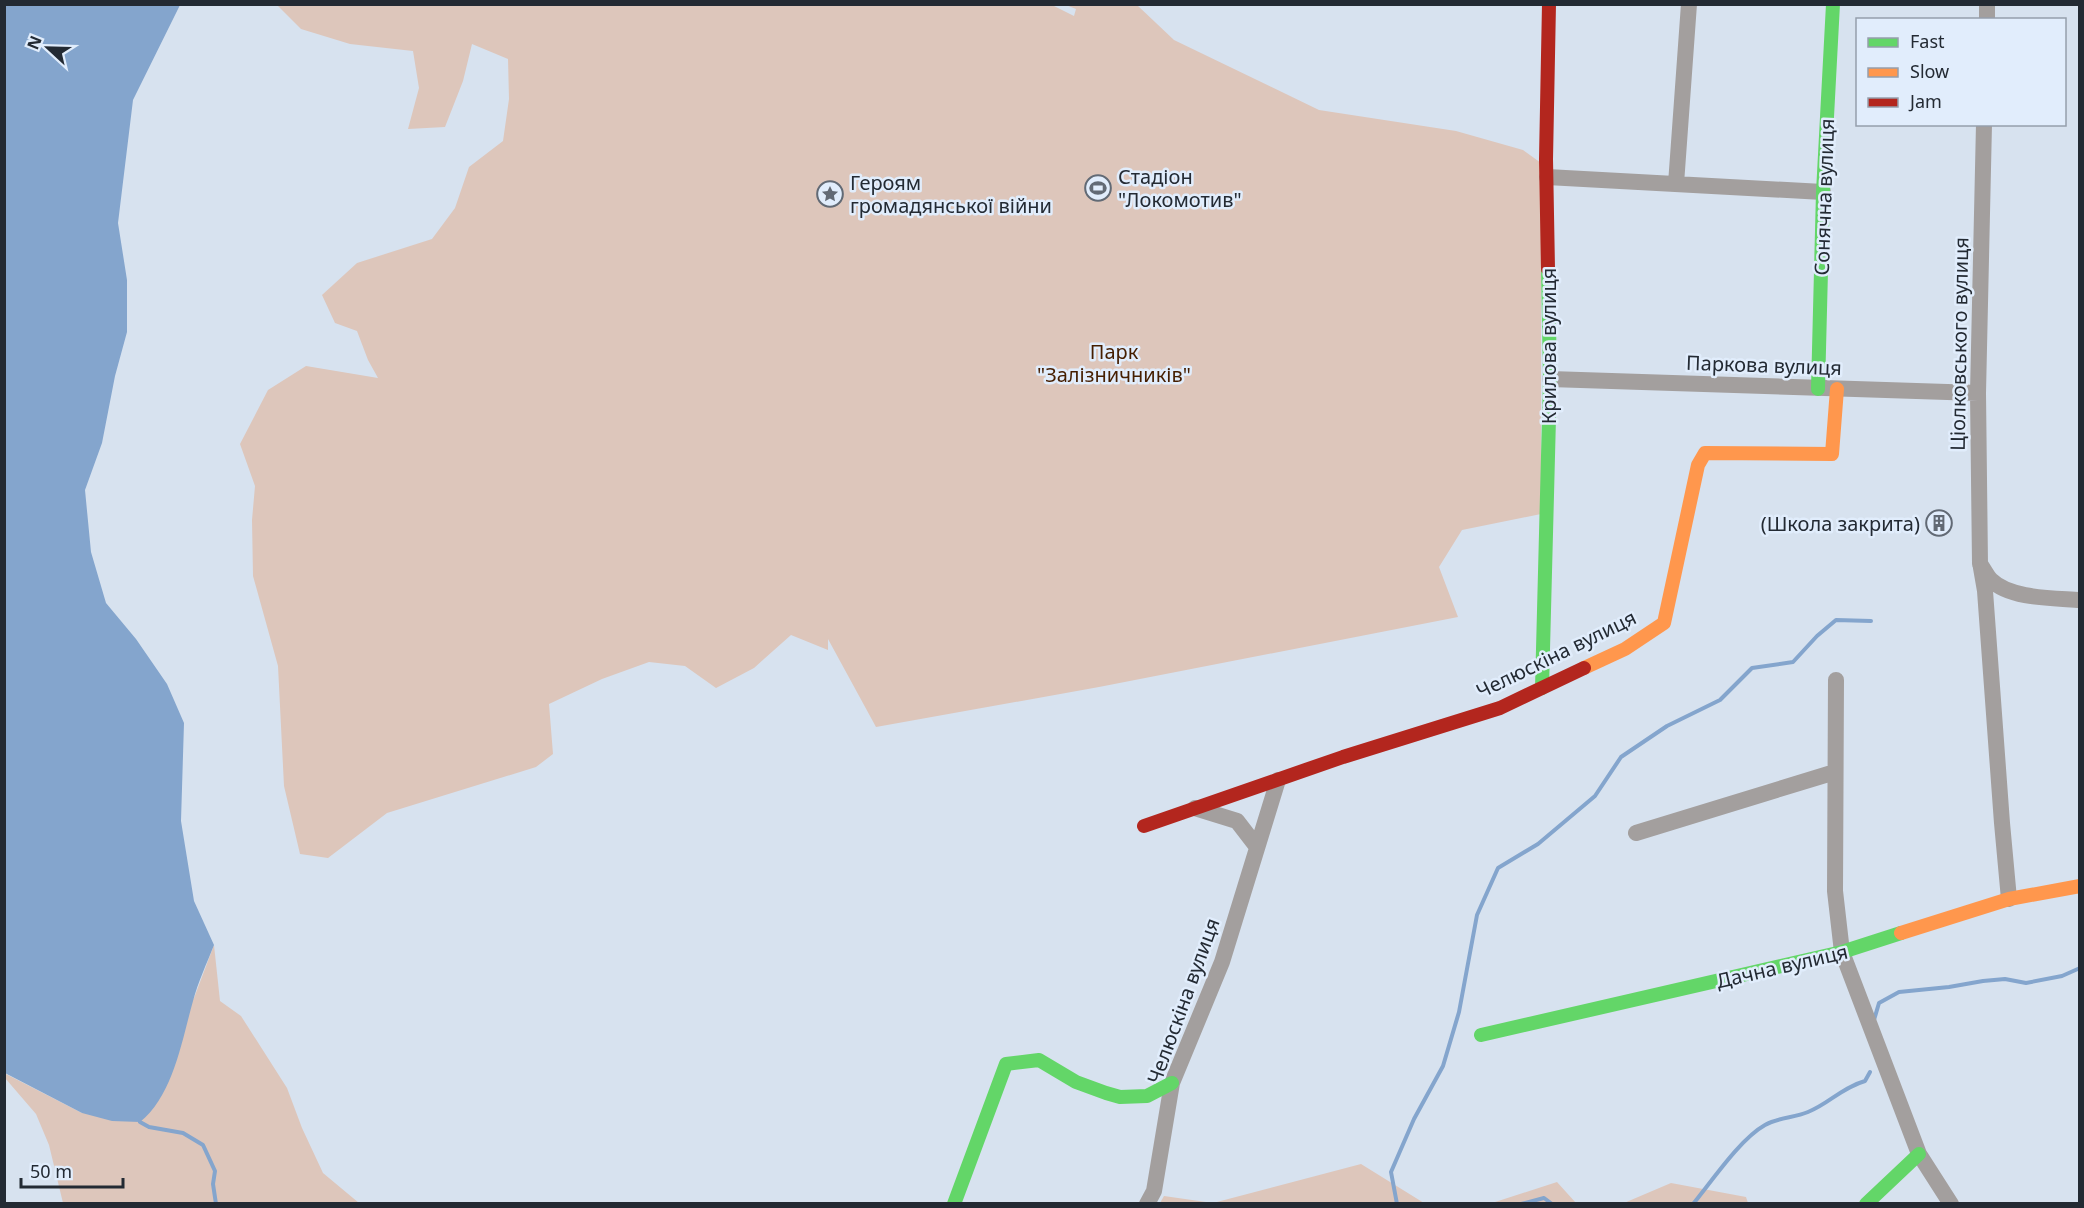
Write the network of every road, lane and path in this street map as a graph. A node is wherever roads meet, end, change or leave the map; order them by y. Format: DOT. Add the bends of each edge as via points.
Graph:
graph roads {
  1 [pos="1548,4"];
  2 [pos="1689,4"];
  3 [pos="1833,4"];
  4 [pos="1984,126"];
  5 [pos="1547,177"];
  6 [pos="1676,184"];
  7 [pos="1823,192"];
  8 [pos="1550,379"];
  9 [pos="1818,389"];
  10 [pos="1837,389"];
  11 [pos="1978,393"];
  12 [pos="1980,564"];
  13 [pos="2079,600"];
  14 [pos="1836,680"];
  15 [pos="1542,688"];
  16 [pos="1835,772"];
  17 [pos="1278,780"];
  18 [pos="1195,808"];
  19 [pos="1144,826"];
  20 [pos="1636,833"];
  21 [pos="1257,847"];
  22 [pos="2079,886"];
  23 [pos="2009,899"];
  24 [pos="1842,952"];
  25 [pos="1480,1035"];
  26 [pos="1172,1083"];
  27 [pos="1919,1154"];
  28 [pos="954,1203"];
  29 [pos="1147,1203"];
  30 [pos="1866,1203"];
  31 [pos="1951,1203"];
  1 -- 5 [label="street, Крилова вулиця"];
  2 -- 6 [label="street"];
  3 -- 7 [label="street, Сонячна вулиця"];
  4 -- 11 [label="street, Ціолковського вулиця"];
  5 -- 6 [label="street"];
  5 -- 8 [label="street, Крилова вулиця"];
  6 -- 7 [label="street"];
  7 -- 9 [label="street, Сонячна вулиця"];
  8 -- 9 [label="street, Паркова вулиця"];
  8 -- 15 [label="street, Крилова вулиця"];
  9 -- 10 [label="street, Паркова вулиця"];
  10 -- 11 [label="street, Паркова вулиця"];
  10 -- 15 [label="street, Челюскіна вулиця" via="1832,454 1705,453 1698,465 1664,623 1625,649"];
  11 -- 12 [label="street, Ціолковського вулиця"];
  12 -- 13 [label="street" via="1991,580 2003,588 2027,596"];
  12 -- 23 [label="street, Ціолковського вулиця"];
  14 -- 16 [label="street"];
  15 -- 17 [label="street, Челюскіна вулиця" via="1500,708"];
  16 -- 20 [label="street"];
  16 -- 24 [label="street" via="1835,891"];
  17 -- 18 [label="street, Челюскіна вулиця"];
  17 -- 21 [label="street, Челюскіна вулиця"];
  18 -- 19 [label="street, Челюскіна вулиця"];
  18 -- 21 [label="street" via="1237,821"];
  21 -- 26 [label="street, Челюскіна вулиця" via="1222,962"];
  22 -- 23 [label="street, Дачна вулиця"];
  23 -- 24 [label="street, Дачна вулиця"];
  24 -- 25 [label="street, Дачна вулиця"];
  24 -- 27 [label="street"];
  26 -- 28 [label="street" via="1147,1096 1116,1097 1064,1077 1039,1060 1006,1064"];
  26 -- 29 [label="street, Челюскіна вулиця" via="1154,1191"];
  27 -- 30 [label="street"];
  27 -- 31 [label="street"];
}
